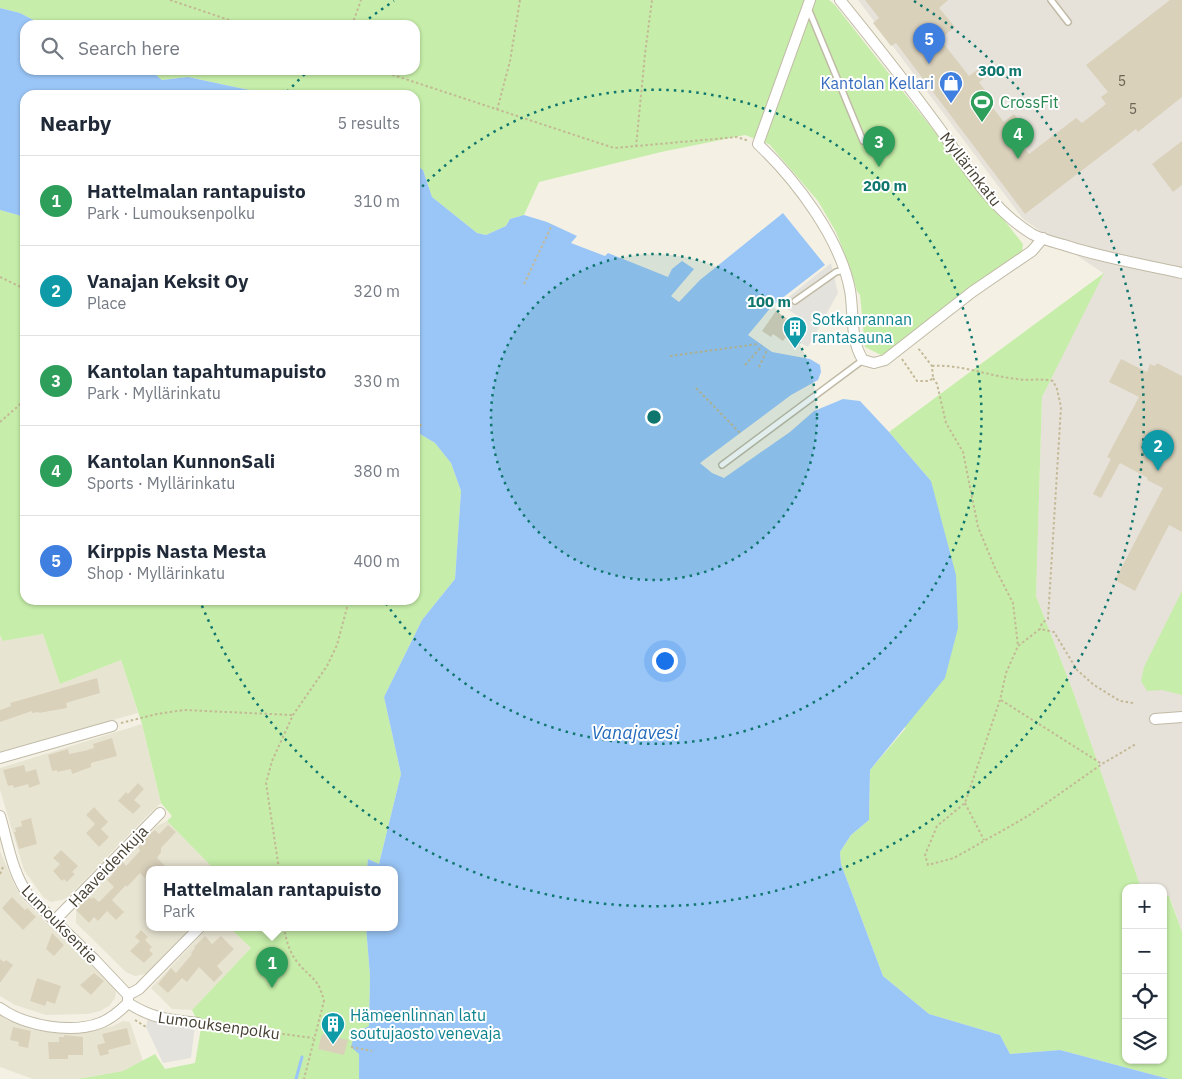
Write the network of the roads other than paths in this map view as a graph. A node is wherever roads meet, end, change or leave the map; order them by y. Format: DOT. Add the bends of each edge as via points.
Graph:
graph roads {
  1 [pos="840,0"];
  2 [pos="1051,0"];
  3 [pos="809,4"];
  4 [pos="1068,22"];
  5 [pos="864,141"];
  6 [pos="1043,238"];
  7 [pos="844,270"];
  8 [pos="1182,273"];
  9 [pos="795,301"];
  10 [pos="863,360"];
  11 [pos="722,465"];
  12 [pos="1182,717"];
  13 [pos="1155,719"];
  14 [pos="112,726"];
  15 [pos="0,758"];
  16 [pos="160,813"];
  17 [pos="0,816"];
  18 [pos="55,920"];
  19 [pos="196,931"];
  20 [pos="128,999"];
  21 [pos="0,1008"];
  22 [pos="198,1023"];
  1 -- 6 [label="street, Myllärinkatu" via="995,204 1033,234"];
  2 -- 4 [label="lane"];
  3 -- 5 [label="lane"];
  3 -- 7 [label="street" via="758,144 801,190 836,248"];
  6 -- 8 [label="street, Myllärinkatu" via="1093,255"];
  6 -- 10 [label="street" via="1032,251 972,292 886,360 874,363"];
  7 -- 9 [label="lane" via="836,272"];
  7 -- 10 [label="street" via="850,290 856,349"];
  10 -- 11 [label="lane"];
  12 -- 13 [label="street"];
  14 -- 15 [label="street"];
  16 -- 18 [label="street, Haaveidenkuja"];
  17 -- 18 [label="street, Lumouksentie" via="21,885"];
  18 -- 20 [label="street, Lumouksentie"];
  19 -- 20 [label="street"];
  20 -- 21 [label="street" via="112,1018 99,1024 68,1027 21,1020"];
  20 -- 22 [label="street, Lumouksenpolku" via="143,1012 160,1020"];
}
